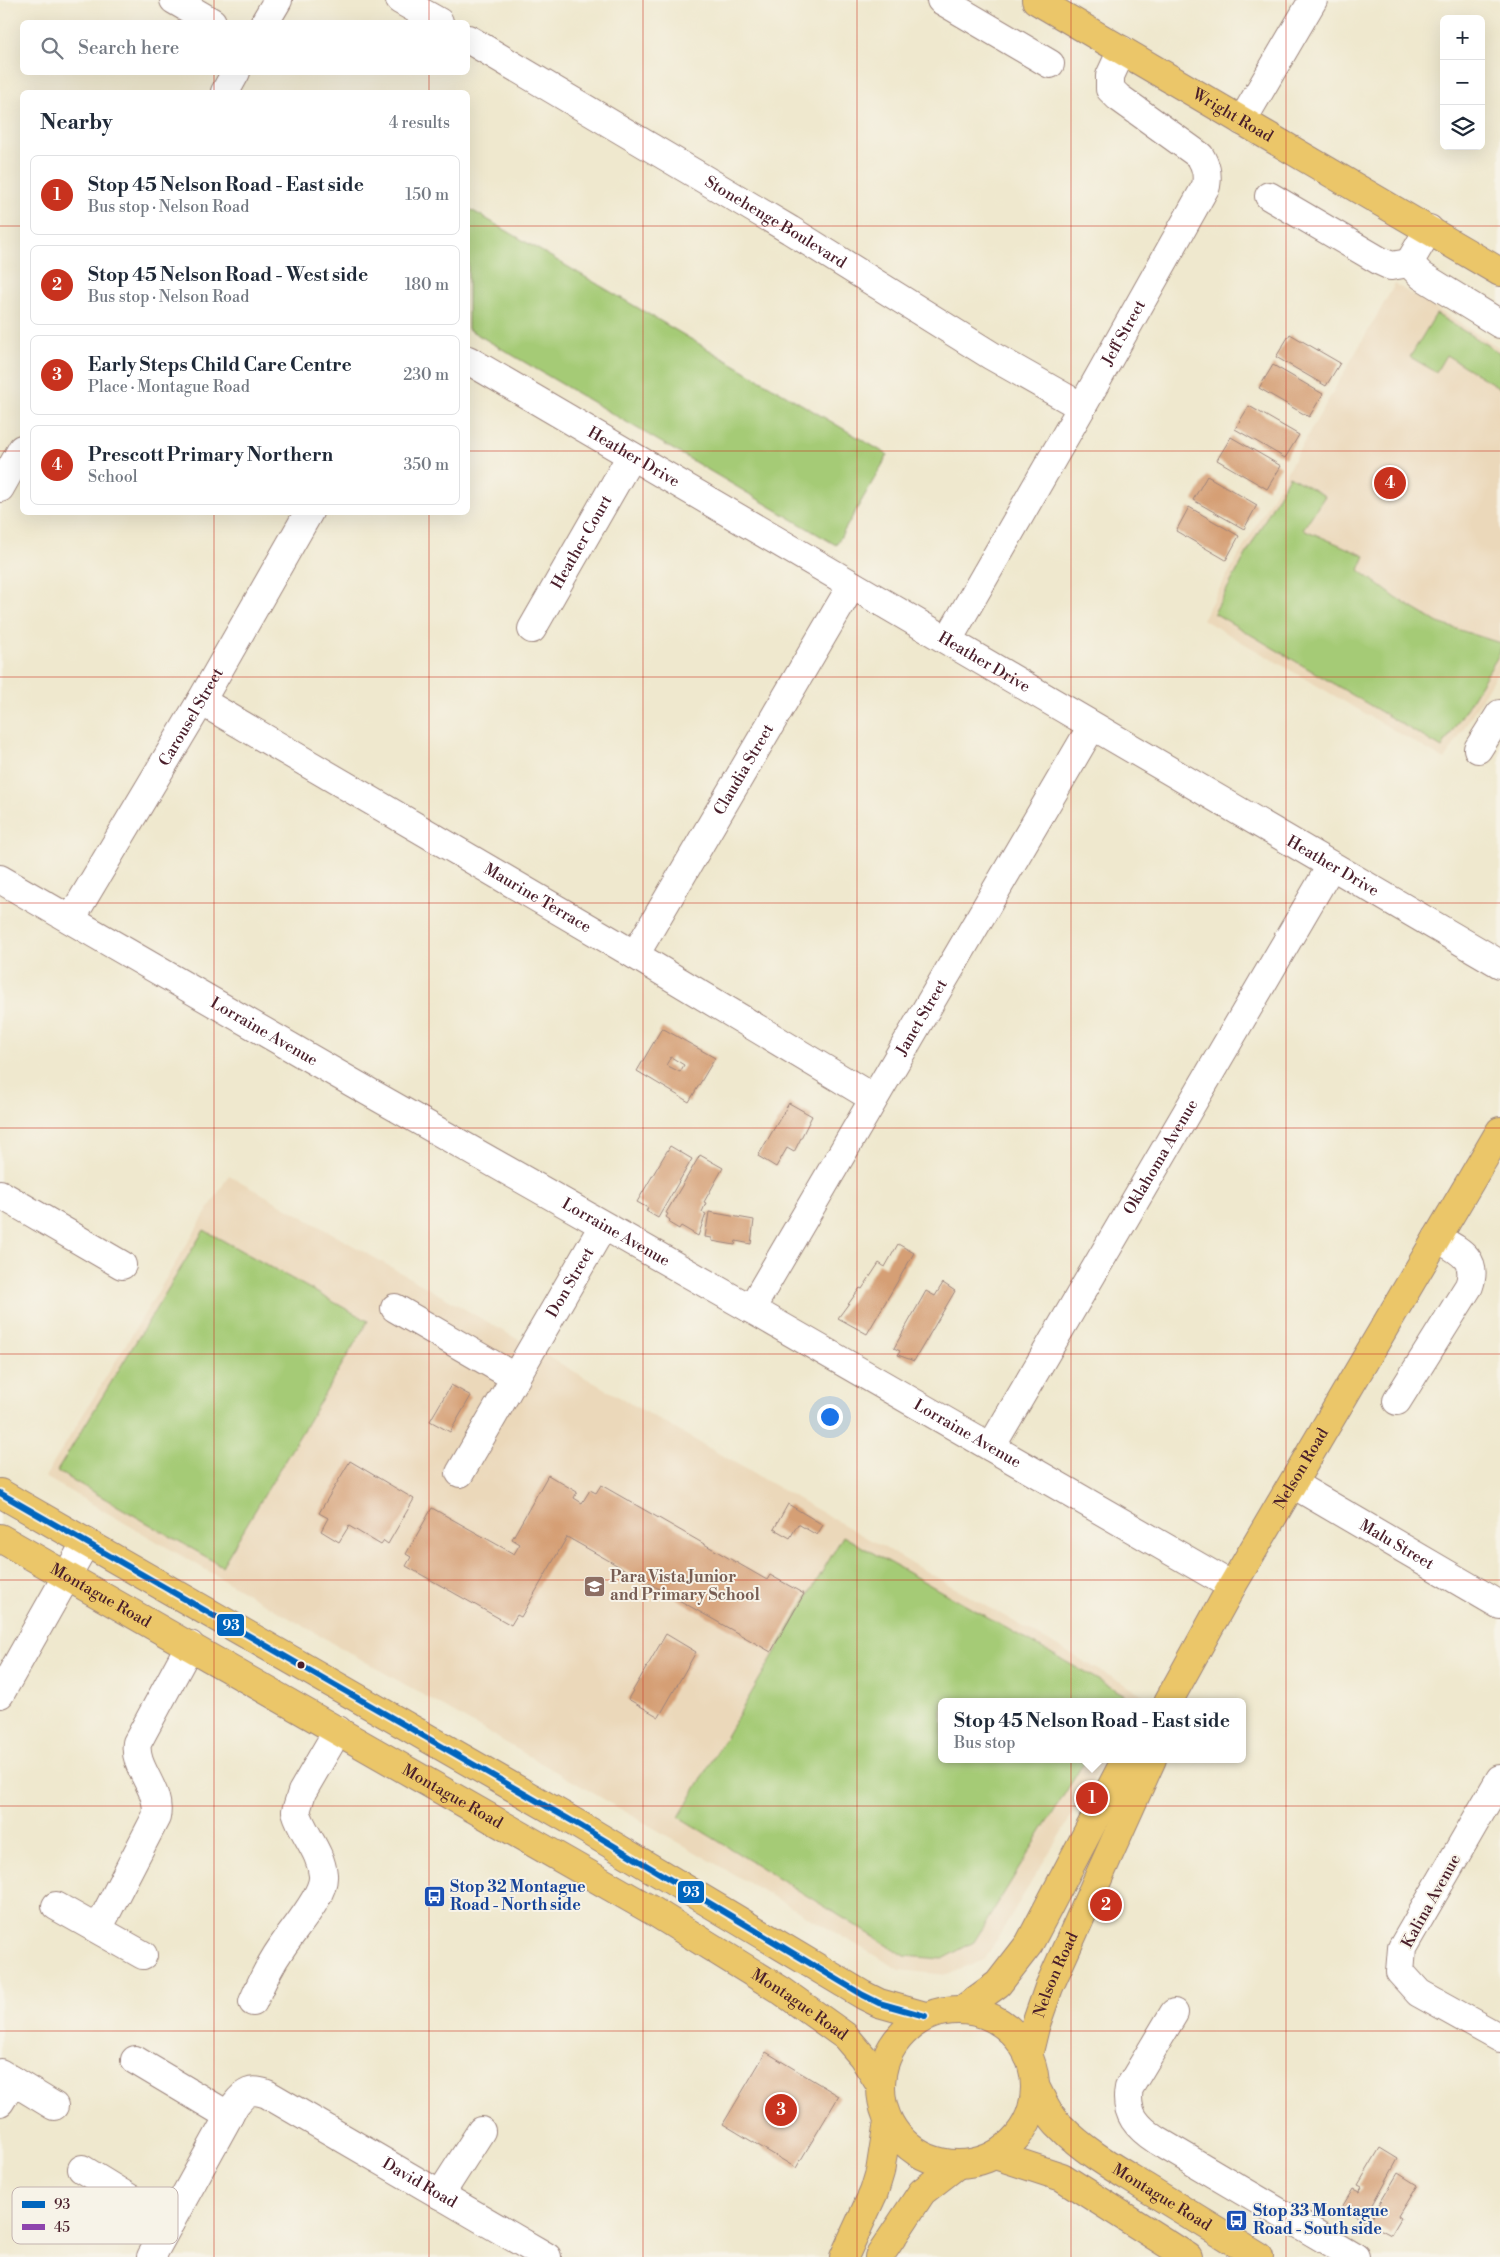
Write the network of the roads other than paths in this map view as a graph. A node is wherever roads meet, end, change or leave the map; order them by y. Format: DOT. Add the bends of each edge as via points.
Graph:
graph roads {
  1 [pos="174,0"];
  2 [pos="278,0"];
  3 [pos="400,0"];
  4 [pos="941,0"];
  5 [pos="1036,0"];
  6 [pos="1313,0"];
  7 [pos="209,20"];
  8 [pos="266,20"];
  9 [pos="435,20"];
  10 [pos="470,40"];
  11 [pos="1122,50"];
  12 [pos="1050,64"];
  13 [pos="234,75"];
  14 [pos="226,90"];
  15 [pos="1242,121"];
  16 [pos="1269,196"];
  17 [pos="1429,229"];
  18 [pos="1409,263"];
  19 [pos="1500,272"];
  20 [pos="1500,324"];
  21 [pos="470,361"];
  22 [pos="1082,407"];
  23 [pos="20,453"];
  24 [pos="631,456"];
  25 [pos="0,488"];
  26 [pos="307,515"];
  27 [pos="852,585"];
  28 [pos="532,629"];
  29 [pos="948,640"];
  30 [pos="201,701"];
  31 [pos="1500,714"];
  32 [pos="1092,726"];
  33 [pos="1478,749"];
  34 [pos="1331,866"];
  35 [pos="0,879"];
  36 [pos="71,919"];
  37 [pos="635,955"];
  38 [pos="1500,964"];
  39 [pos="873,1098"];
  40 [pos="1500,1131"];
  41 [pos="0,1194"];
  42 [pos="603,1226"];
  43 [pos="1437,1238"];
  44 [pos="122,1264"];
  45 [pos="395,1308"];
  46 [pos="751,1309"];
  47 [pos="516,1378"];
  48 [pos="1397,1401"];
  49 [pos="991,1447"];
  50 [pos="460,1473"];
  51 [pos="1293,1484"];
  52 [pos="0,1493"];
  53 [pos="0,1538"];
  54 [pos="86,1542"];
  55 [pos="67,1576"];
  56 [pos="1232,1586"];
  57 [pos="1500,1605"];
  58 [pos="190,1645"];
  59 [pos="0,1694"];
  60 [pos="1170,1698"];
  61 [pos="338,1730"];
  62 [pos="1124,1763"];
  63 [pos="1150,1763"];
  64 [pos="1500,1779"];
  65 [pos="56,1906"];
  66 [pos="98,1929"];
  67 [pos="143,1955"];
  68 [pos="253,2002"];
  69 [pos="962,2010"];
  70 [pos="1174,2013"];
  71 [pos="925,2016"];
  72 [pos="1500,2038"];
  73 [pos="1028,2056"];
  74 [pos="136,2060"];
  75 [pos="4,2085"];
  76 [pos="880,2086"];
  77 [pos="1035,2086"];
  78 [pos="54,2106"];
  79 [pos="229,2116"];
  80 [pos="888,2120"];
  81 [pos="481,2132"];
  82 [pos="995,2155"];
  83 [pos="958,2164"];
  84 [pos="82,2169"];
  85 [pos="111,2187"];
  86 [pos="440,2195"];
  87 [pos="178,2208"];
  88 [pos="158,2244"];
  89 [pos="151,2257"];
  90 [pos="547,2257"];
  91 [pos="844,2257"];
  92 [pos="879,2257"];
  93 [pos="1188,2257"];
  94 [pos="1258,2257"];
  95 [pos="1355,2257"];
  1 -- 7 [label="street"];
  2 -- 8 [label="street"];
  3 -- 9 [label="street"];
  4 -- 12 [label="street"];
  5 -- 11 [label="main road, Wright Road"];
  6 -- 15 [label="street"];
  10 -- 22 [label="street, Stonehenge Boulevard"];
  11 -- 15 [label="main road, Wright Road"];
  11 -- 22 [label="street, Jeff Street" via="1110,76 1110,89 1200,156 1208,176 1185,226"];
  13 -- 14 [label="street"];
  15 -- 17 [label="main road, Wright Road"];
  16 -- 18 [label="street" via="1380,261 1391,266"];
  17 -- 18 [label="street"];
  17 -- 19 [label="main road, Wright Road"];
  18 -- 20 [label="street" via="1422,276"];
  21 -- 24 [label="street, Heather Drive"];
  22 -- 29 [label="street, Jeff Street"];
  23 -- 25 [label="street"];
  24 -- 27 [label="street, Heather Drive"];
  24 -- 28 [label="street, Heather Court"];
  26 -- 30 [label="street, Carousel Street"];
  27 -- 29 [label="street, Heather Drive"];
  27 -- 37 [label="street, Claudia Street"];
  29 -- 32 [label="street, Heather Drive"];
  30 -- 36 [label="street, Carousel Street"];
  30 -- 37 [label="street, Maurine Terrace"];
  31 -- 33 [label="street"];
  32 -- 34 [label="street, Heather Drive"];
  32 -- 39 [label="street, Janet Street"];
  34 -- 38 [label="street, Heather Drive"];
  34 -- 49 [label="street, Oklahoma Avenue"];
  35 -- 36 [label="street, Lorraine Avenue"];
  36 -- 42 [label="street, Lorraine Avenue"];
  37 -- 39 [label="street, Maurine Terrace"];
  39 -- 46 [label="street, Janet Street"];
  40 -- 43 [label="main road, Nelson Road"];
  41 -- 44 [label="street"];
  42 -- 46 [label="street, Lorraine Avenue"];
  42 -- 47 [label="street, Don Street"];
  43 -- 48 [label="street" via="1468,1259 1472,1277"];
  43 -- 51 [label="main road, Nelson Road"];
  45 -- 47 [label="street"];
  46 -- 49 [label="street, Lorraine Avenue"];
  47 -- 50 [label="street, Don Street"];
  49 -- 56 [label="street, Lorraine Avenue"];
  51 -- 56 [label="main road, Nelson Road"];
  51 -- 57 [label="street, Malu Street"];
  52 -- 54 [label="main road"];
  53 -- 55 [label="main road, Montague Road"];
  54 -- 55 [label="street"];
  54 -- 71 [label="main road" via="544,1805 855,1991"];
  55 -- 58 [label="main road, Montague Road"];
  55 -- 59 [label="street"];
  56 -- 60 [label="main road, Nelson Road"];
  58 -- 61 [label="main road, Montague Road"];
  58 -- 66 [label="street" via="137,1744 136,1751 156,1799 156,1817"];
  61 -- 68 [label="street" via="302,1792 296,1811 320,1862 322,1885 272,1962"];
  61 -- 76 [label="main road, Montague Road" via="654,1911 782,1991 845,2036"];
  62 -- 69 [label="main road" via="1029,1944 998,1984"];
  63 -- 73 [label="main road, Nelson Road" via="1049,1987"];
  64 -- 72 [label="street, Kalina Avenue" via="1402,1948 1400,1972 1419,1992"];
  65 -- 66 [label="street"];
  66 -- 67 [label="street"];
  69 -- 71 [label="main road"];
  69 -- 73 [label="main road" via="982,2014 1002,2024 1017,2038"];
  70 -- 95 [label="street" via="1129,2088 1128,2111 1133,2120 1158,2141"];
  71 -- 76 [label="main road" via="904,2030 888,2050 880,2073"];
  73 -- 77 [label="main road"];
  74 -- 79 [label="street"];
  75 -- 78 [label="street"];
  76 -- 80 [label="main road"];
  77 -- 82 [label="main road" via="1033,2104 1022,2130"];
  77 -- 94 [label="main road, Montague Road" via="1052,2117 1078,2143"];
  79 -- 86 [label="street, David Road" via="245,2093 256,2090 267,2094"];
  79 -- 87 [label="street, David Road"];
  80 -- 83 [label="main road" via="901,2138 918,2152 930,2159"];
  80 -- 91 [label="main road" via="874,2192"];
  81 -- 86 [label="street"];
  82 -- 83 [label="main road"];
  82 -- 93 [label="main road" via="1062,2176"];
  83 -- 92 [label="main road" via="922,2192"];
  84 -- 85 [label="street"];
  86 -- 90 [label="street, David Road"];
  88 -- 89 [label="street, David Road"];
}
